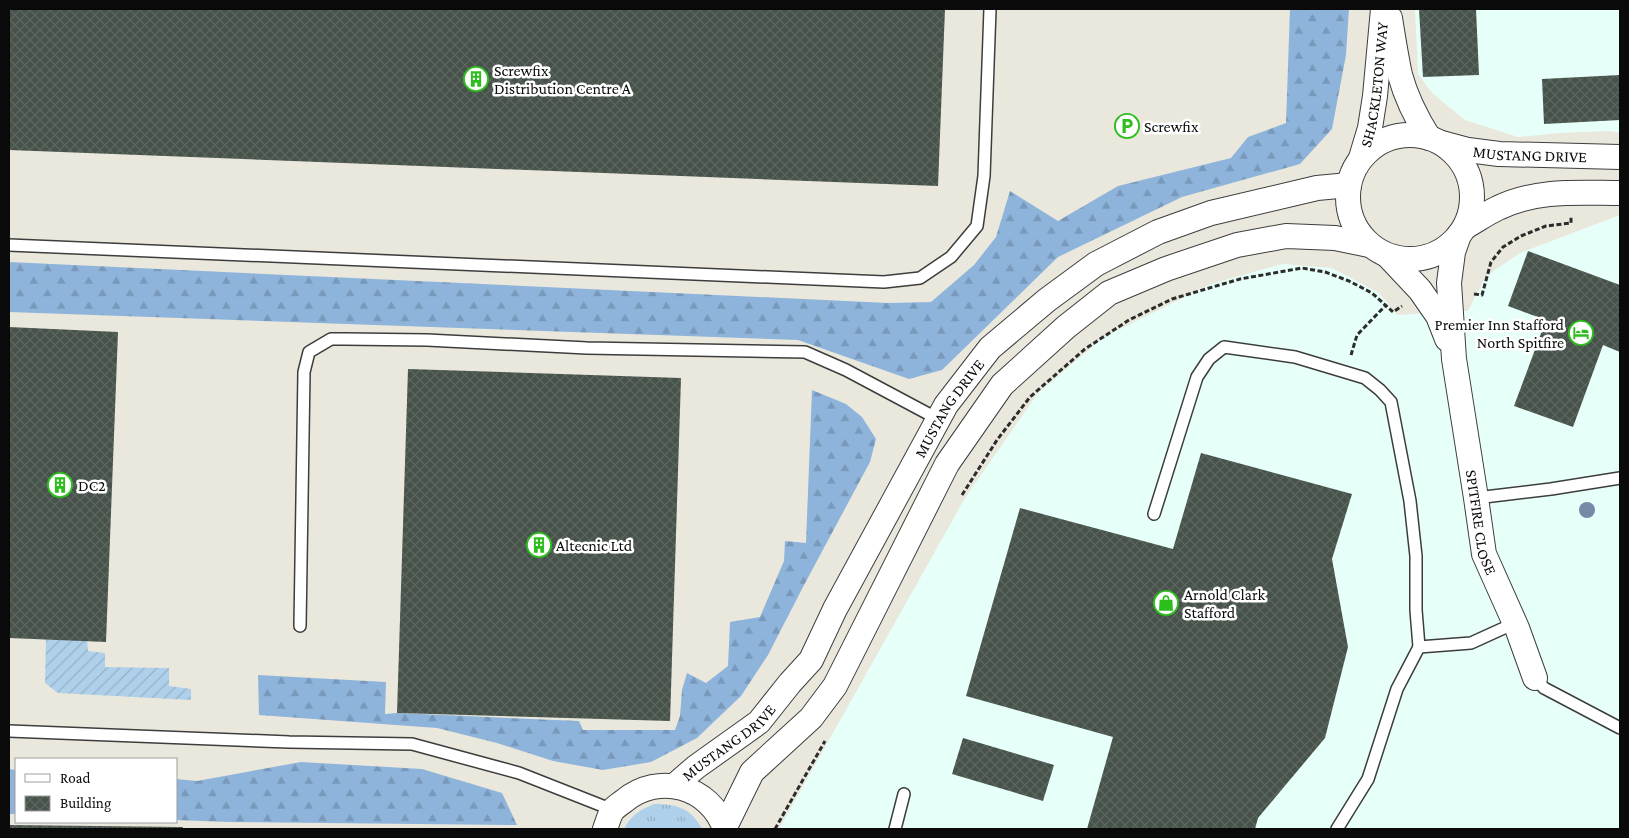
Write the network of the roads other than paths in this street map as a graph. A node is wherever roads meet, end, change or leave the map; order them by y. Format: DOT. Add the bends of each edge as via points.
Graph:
graph roads {
  1 [pos="990,9"];
  2 [pos="1382,9"];
  3 [pos="1388,9"];
  4 [pos="1435,141"];
  5 [pos="1620,156"];
  6 [pos="1361,158"];
  7 [pos="1349,185"];
  8 [pos="1620,194"];
  9 [pos="1462,231"];
  10 [pos="9,245"];
  11 [pos="1379,250"];
  12 [pos="1438,298"];
  13 [pos="938,419"];
  14 [pos="1620,478"];
  15 [pos="1476,498"];
  16 [pos="1154,514"];
  17 [pos="1515,623"];
  18 [pos="300,626"];
  19 [pos="1419,647"];
  20 [pos="1535,678"];
  21 [pos="1620,728"];
  22 [pos="9,731"];
  23 [pos="674,786"];
  24 [pos="904,794"];
  25 [pos="609,820"];
  26 [pos="725,828"];
  27 [pos="895,829"];
  28 [pos="1337,829"];
  1 -- 10 [label="lane" via="984,176 977,226 951,257 920,278 884,282"];
  2 -- 6 [label="street, SHACKLETON WAY" via="1375,96"];
  3 -- 4 [label="street, SHACKLETON WAY" via="1400,76 1420,123"];
  4 -- 5 [label="street, MUSTANG DRIVE" via="1499,154"];
  4 -- 6 [label="street" via="1403,135 1382,142"];
  4 -- 9 [label="street" via="1453,152 1468,176 1471,211"];
  6 -- 7 [label="street"];
  7 -- 11 [label="street" via="1351,217 1359,234"];
  7 -- 13 [label="street, MUSTANG DRIVE" via="1317,188 1211,213 1158,232 1096,264 990,348"];
  8 -- 9 [label="street" via="1531,196 1499,207"];
  9 -- 11 [label="street" via="1448,247 1424,258 1407,260"];
  9 -- 12 [label="street, SPITFIRE CLOSE" via="1452,260 1449,283"];
  11 -- 12 [label="street" via="1420,290"];
  11 -- 26 [label="street, MUSTANG DRIVE" via="1335,238 1286,236 1237,245 1166,269 1109,294 1002,384 948,464 835,686 810,718 752,772"];
  12 -- 15 [label="street, SPITFIRE CLOSE" via="1454,359"];
  13 -- 18 [label="lane" via="805,352 331,339 309,352 304,372"];
  13 -- 23 [label="street, MUSTANG DRIVE" via="835,609 811,660 758,722"];
  14 -- 15 [label="lane"];
  15 -- 17 [label="street, SPITFIRE CLOSE" via="1484,554"];
  16 -- 19 [label="lane" via="1197,377 1209,359 1224,347 1295,357 1365,378 1391,402 1410,501 1416,556"];
  17 -- 19 [label="lane" via="1471,643"];
  17 -- 20 [label="street, SPITFIRE CLOSE"];
  19 -- 28 [label="lane" via="1397,689 1368,779"];
  20 -- 21 [label="lane" via="1544,688"];
  22 -- 25 [label="lane" via="412,744 519,773"];
  23 -- 25 [label="street" via="656,786 632,794"];
  23 -- 26 [label="street" via="698,794 712,806"];
  24 -- 27 [label="lane"];
}
